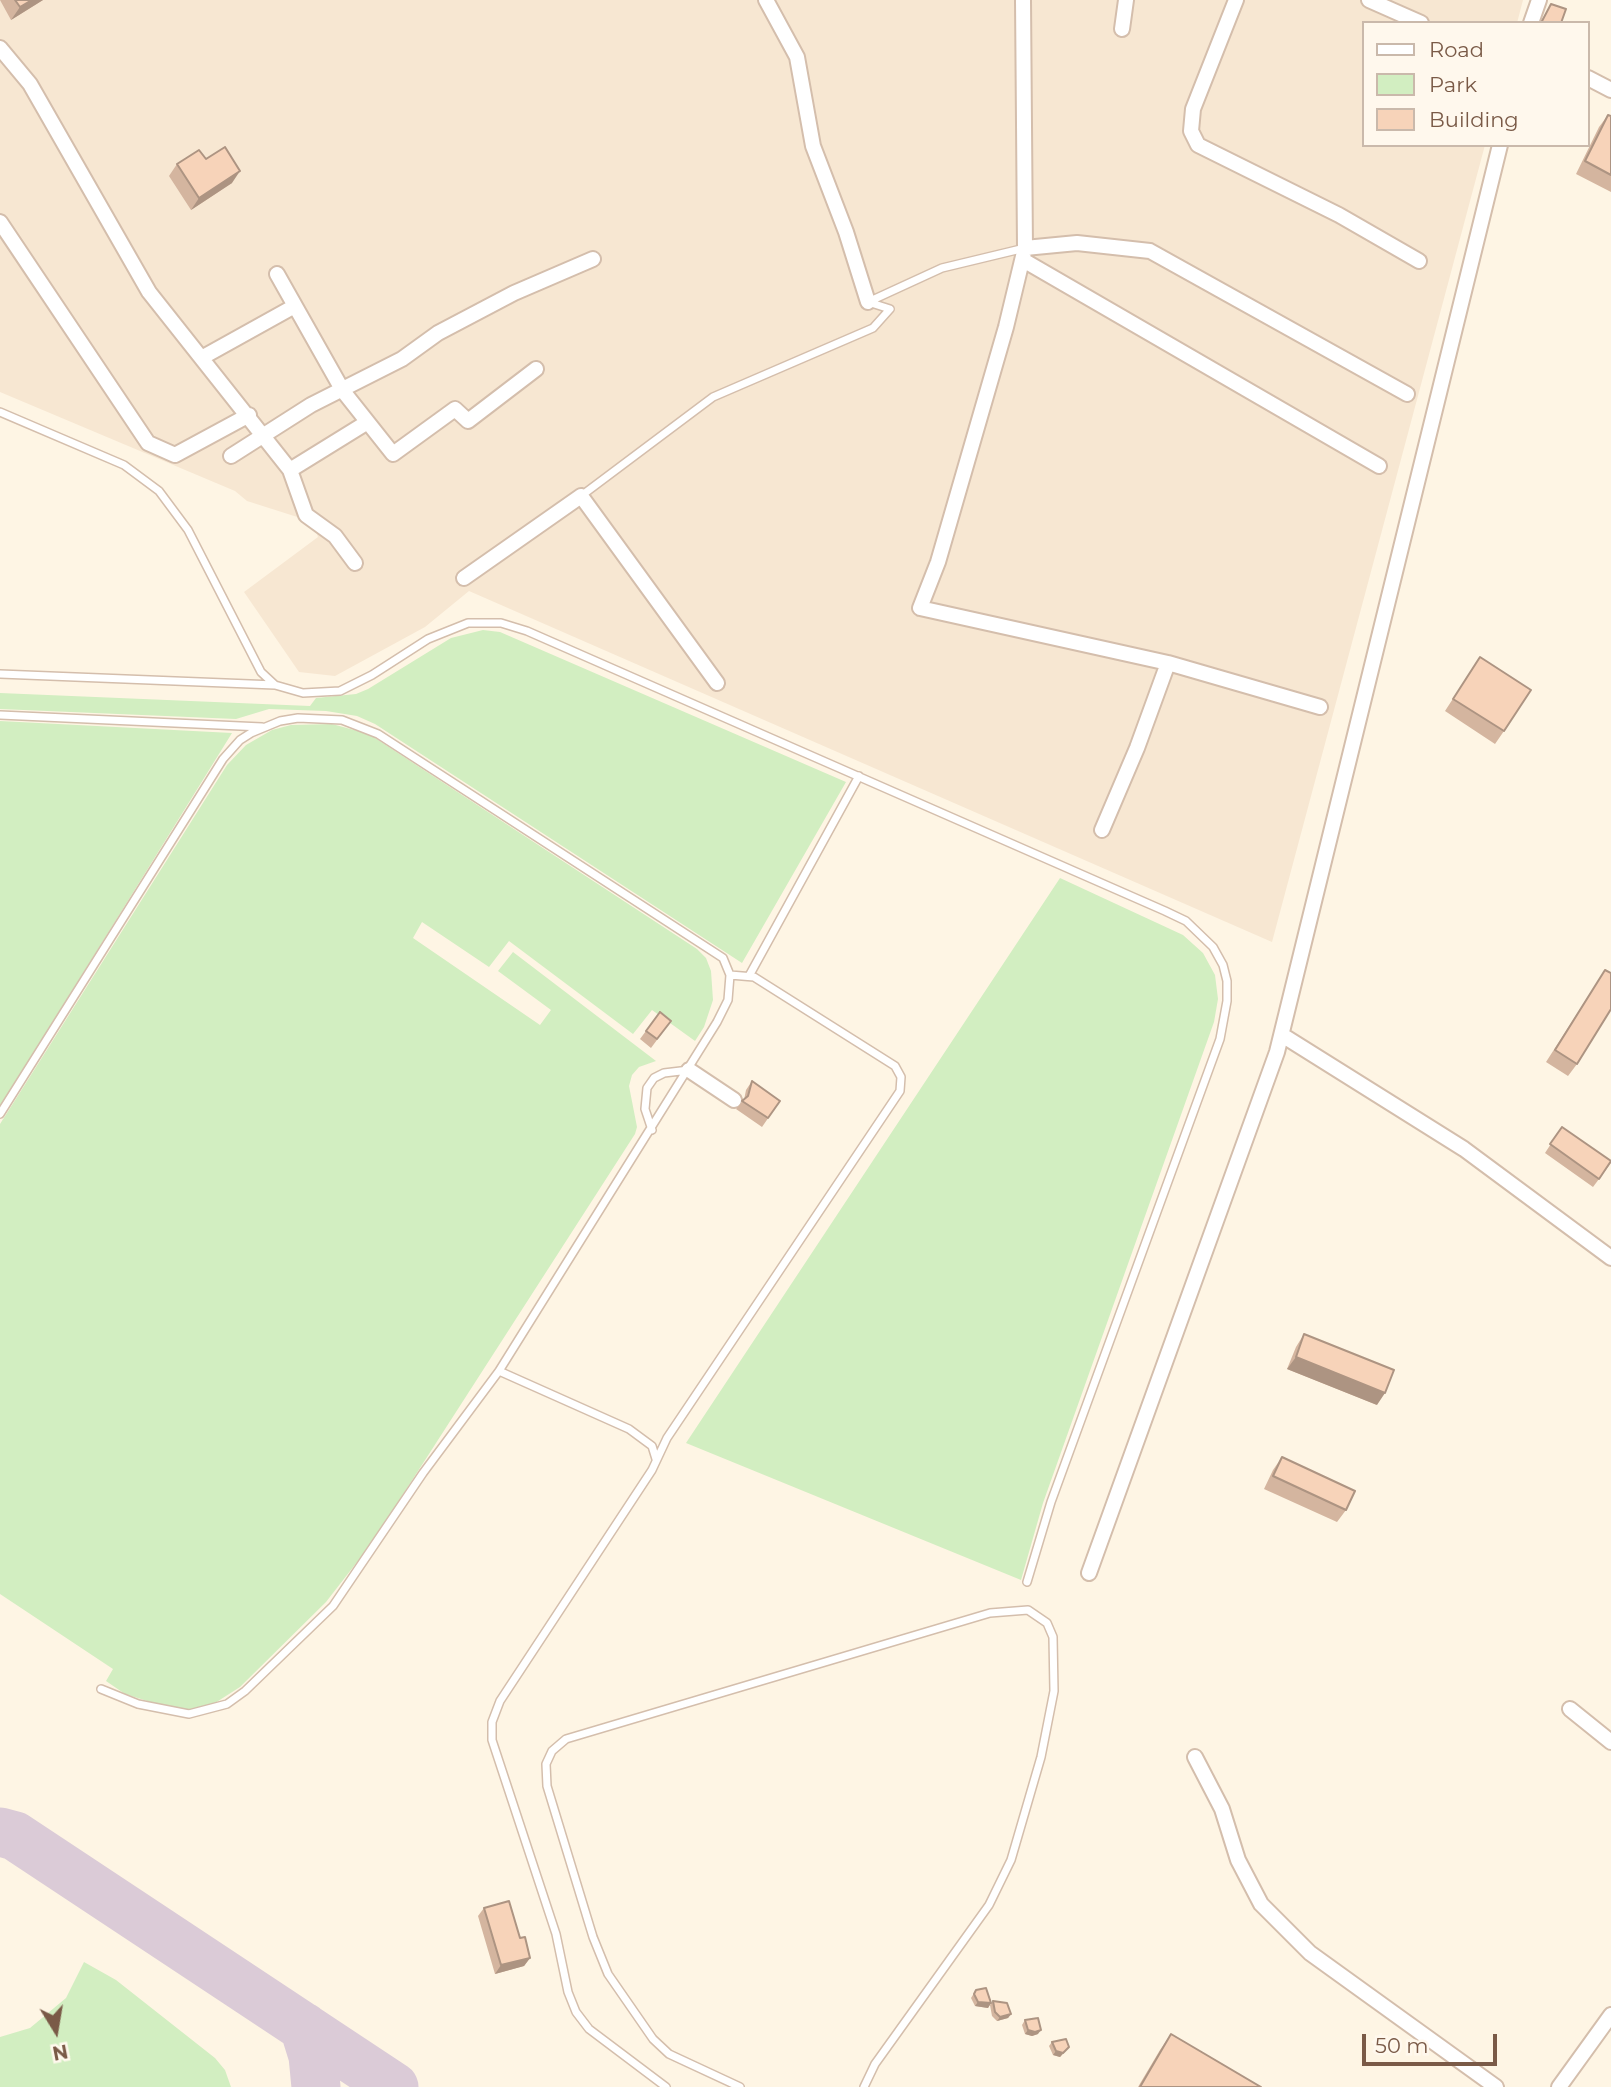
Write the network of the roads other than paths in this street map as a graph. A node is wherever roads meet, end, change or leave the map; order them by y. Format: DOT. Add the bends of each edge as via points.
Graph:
graph roads {
  1 [pos="766,0"];
  2 [pos="1023,0"];
  3 [pos="1126,0"];
  4 [pos="1236,0"];
  5 [pos="1369,0"];
  6 [pos="1539,0"];
  7 [pos="1416,21"];
  8 [pos="1532,21"];
  9 [pos="1122,29"];
  10 [pos="0,48"];
  11 [pos="1590,79"];
  12 [pos="1611,90"];
  13 [pos="1500,147"];
  14 [pos="0,222"];
  15 [pos="1024,254"];
  16 [pos="593,259"];
  17 [pos="1419,261"];
  18 [pos="277,274"];
  19 [pos="868,302"];
  20 [pos="293,307"];
  21 [pos="203,358"];
  22 [pos="536,369"];
  23 [pos="342,391"];
  24 [pos="1408,394"];
  25 [pos="0,412"];
  26 [pos="249,415"];
  27 [pos="366,423"];
  28 [pos="263,434"];
  29 [pos="231,456"];
  30 [pos="1379,467"];
  31 [pos="289,470"];
  32 [pos="581,496"];
  33 [pos="355,563"];
  34 [pos="464,578"];
  35 [pos="1168,663"];
  36 [pos="0,674"];
  37 [pos="717,683"];
  38 [pos="275,685"];
  39 [pos="1320,707"];
  40 [pos="0,715"];
  41 [pos="263,727"];
  42 [pos="859,776"];
  43 [pos="1101,830"];
  44 [pos="730,975"];
  45 [pos="749,976"];
  46 [pos="1282,1035"];
  47 [pos="689,1070"];
  48 [pos="734,1100"];
  49 [pos="0,1114"];
  50 [pos="652,1130"];
  51 [pos="1611,1258"];
  52 [pos="499,1371"];
  53 [pos="655,1463"];
  54 [pos="1088,1573"];
  55 [pos="1027,1582"];
  56 [pos="101,1689"];
  57 [pos="1570,1709"];
  58 [pos="1611,1742"];
  59 [pos="1195,1756"];
  60 [pos="1611,2015"];
  61 [pos="666,2087"];
  62 [pos="740,2087"];
  63 [pos="864,2087"];
  64 [pos="1496,2087"];
  65 [pos="1559,2087"];
  1 -- 19 [label="street" via="797,57 813,146"];
  2 -- 15 [label="street"];
  3 -- 9 [label="street"];
  4 -- 17 [label="street" via="1193,109 1191,131 1198,145 1339,215"];
  5 -- 7 [label="street"];
  6 -- 8 [label="street"];
  10 -- 21 [label="street" via="30,83 149,292"];
  11 -- 12 [label="street"];
  13 -- 46 [label="street"];
  14 -- 26 [label="street" via="148,443 175,455"];
  15 -- 19 [label="lane" via="942,268"];
  15 -- 24 [label="street" via="1077,243 1150,251"];
  15 -- 30 [label="street"];
  15 -- 35 [label="street" via="938,562 920,608"];
  16 -- 23 [label="street" via="513,293"];
  18 -- 20 [label="street"];
  19 -- 32 [label="lane" via="890,309 873,328 713,397"];
  20 -- 21 [label="street"];
  20 -- 23 [label="street"];
  21 -- 26 [label="street"];
  22 -- 27 [label="street" via="468,421 455,409 393,454"];
  23 -- 27 [label="street"];
  23 -- 28 [label="street"];
  25 -- 38 [label="lane" via="124,465 159,491 188,530 261,672"];
  26 -- 28 [label="street"];
  27 -- 31 [label="street"];
  28 -- 29 [label="street"];
  28 -- 31 [label="street"];
  31 -- 33 [label="street" via="306,515 335,536"];
  32 -- 34 [label="street"];
  32 -- 37 [label="street"];
  35 -- 39 [label="street"];
  35 -- 43 [label="street"];
  36 -- 38 [label="lane"];
  38 -- 42 [label="lane" via="303,693 340,691 442,631 468,623 501,623"];
  40 -- 41 [label="lane"];
  41 -- 44 [label="lane" via="288,719 324,718 356,723 378,734 723,958"];
  41 -- 49 [label="lane" via="240,740 223,759"];
  42 -- 45 [label="lane"];
  42 -- 55 [label="lane" via="1186,921 1213,947 1227,981 1220,1039 1044,1522"];
  44 -- 45 [label="lane"];
  44 -- 47 [label="lane" via="728,1000"];
  45 -- 53 [label="lane" via="890,1061 899,1072 901,1088 728,1344"];
  46 -- 51 [label="street" via="1464,1149"];
  46 -- 54 [label="street"];
  47 -- 48 [label="street"];
  47 -- 50 [label="lane"];
  47 -- 50 [label="lane" via="664,1073 647,1087 645,1109"];
  50 -- 52 [label="lane"];
  52 -- 53 [label="lane" via="629,1429 652,1446"];
  52 -- 56 [label="lane" via="333,1606 245,1691 227,1704 189,1714 138,1704"];
  53 -- 61 [label="lane" via="500,1701 491,1731 576,2012 589,2029"];
  57 -- 58 [label="street"];
  59 -- 64 [label="street" via="1261,1904 1310,1953"];
  60 -- 65 [label="street"];
  62 -- 63 [label="lane" via="669,2054 653,2039 608,1974 547,1786 546,1764 552,1751 566,1738 990,1613 1028,1610 1050,1629 1055,1647 1054,1684 1041,1757 1012,1860 989,1905 875,2064"];
}
